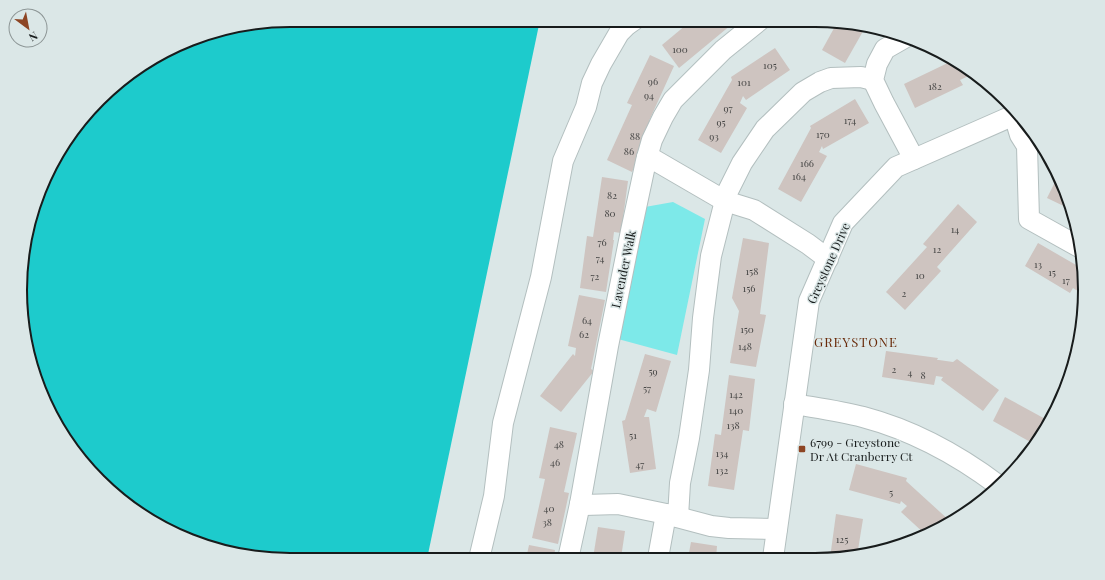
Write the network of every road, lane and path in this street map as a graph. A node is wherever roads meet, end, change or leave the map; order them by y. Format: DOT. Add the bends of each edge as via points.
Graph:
graph roads {
  1 [pos="625,27"];
  2 [pos="751,27"];
  3 [pos="899,41"];
  4 [pos="873,80"];
  5 [pos="1012,116"];
  6 [pos="1018,122"];
  7 [pos="647,157"];
  8 [pos="914,159"];
  9 [pos="725,201"];
  10 [pos="1074,244"];
  11 [pos="828,259"];
  12 [pos="794,404"];
  13 [pos="994,482"];
  14 [pos="580,504"];
  15 [pos="672,516"];
  16 [pos="777,529"];
  17 [pos="480,553"];
  18 [pos="569,553"];
  19 [pos="660,553"];
  20 [pos="774,553"];
  1 -- 17 [label="street" via="619,33 592,83 586,107 563,161 541,277 503,423 494,496"];
  2 -- 7 [label="street, Lavender Walk" via="723,50 674,100 663,117"];
  3 -- 4 [label="street" via="885,49 877,64"];
  4 -- 8 [label="street"];
  4 -- 9 [label="street" via="861,77 832,78 803,92 765,129 742,163"];
  5 -- 8 [label="street, Greystone Drive"];
  6 -- 10 [label="street" via="1020,135 1027,146 1029,219"];
  7 -- 9 [label="street"];
  7 -- 14 [label="street, Lavender Walk" via="608,346"];
  8 -- 11 [label="street, Greystone Drive" via="896,167 843,223"];
  9 -- 11 [label="street" via="754,210"];
  9 -- 15 [label="street" via="711,256 689,438"];
  11 -- 12 [label="street, Greystone Drive" via="809,301"];
  12 -- 13 [label="street" via="864,418 897,429 962,460"];
  12 -- 16 [label="street, Greystone Drive"];
  14 -- 15 [label="street" via="618,504"];
  14 -- 18 [label="street, Lavender Walk"];
  15 -- 16 [label="street" via="717,527"];
  15 -- 19 [label="street"];
  16 -- 20 [label="street, Greystone Drive"];
}
